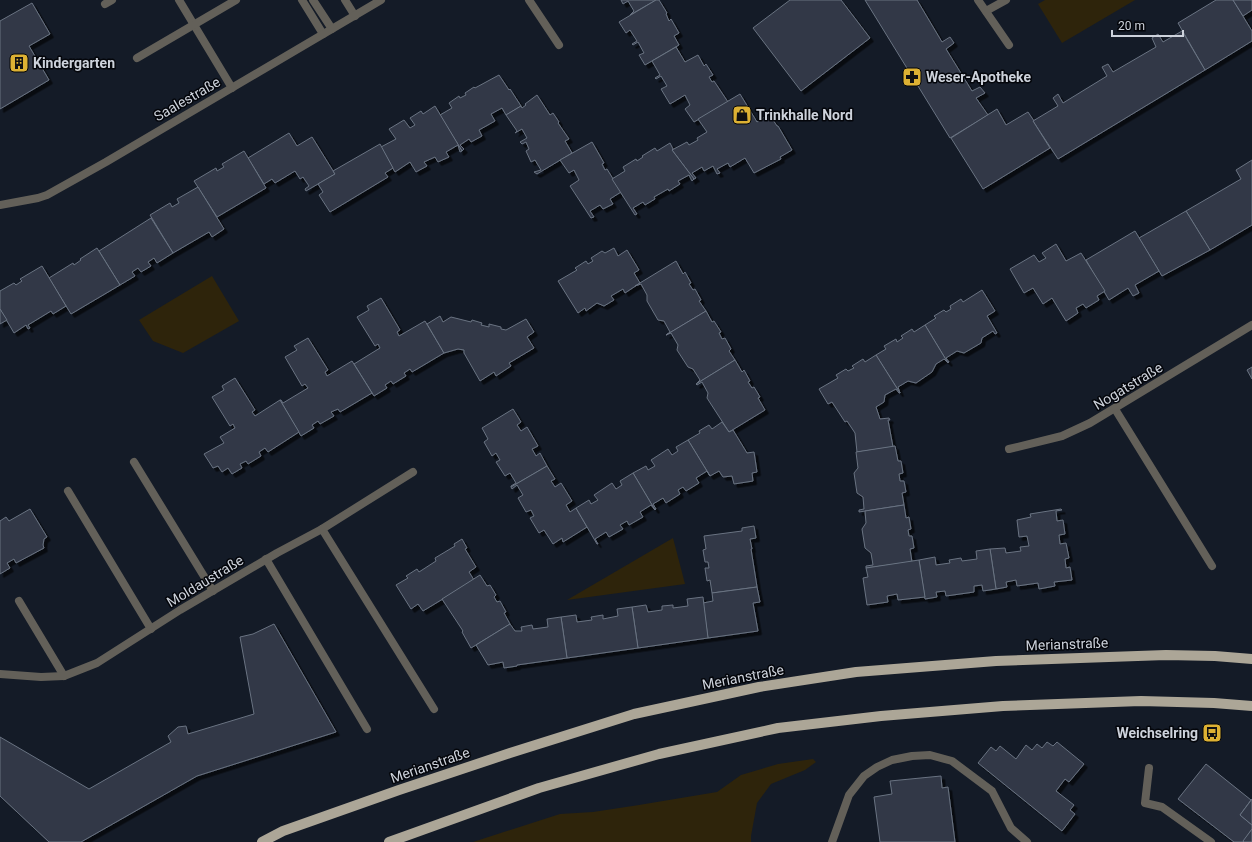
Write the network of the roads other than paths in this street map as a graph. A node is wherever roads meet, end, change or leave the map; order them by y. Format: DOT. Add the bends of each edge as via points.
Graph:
graph roads {
  1 [pos="179,0"];
  2 [pos="236,0"];
  3 [pos="302,0"];
  4 [pos="314,0"];
  5 [pos="345,0"];
  6 [pos="381,0"];
  7 [pos="529,0"];
  8 [pos="978,0"];
  9 [pos="1006,0"];
  10 [pos="986,11"];
  11 [pos="355,16"];
  12 [pos="194,25"];
  13 [pos="332,29"];
  14 [pos="323,34"];
  15 [pos="558,45"];
  16 [pos="1009,45"];
  17 [pos="137,58"];
  18 [pos="232,88"];
  19 [pos="0,205"];
  20 [pos="1252,325"];
  21 [pos="1115,409"];
  22 [pos="1009,450"];
  23 [pos="134,462"];
  24 [pos="413,472"];
  25 [pos="68,491"];
  26 [pos="322,528"];
  27 [pos="266,559"];
  28 [pos="1212,566"];
  29 [pos="213,591"];
  30 [pos="19,601"];
  31 [pos="151,629"];
  32 [pos="1252,659"];
  33 [pos="0,674"];
  34 [pos="64,676"];
  35 [pos="1252,706"];
  36 [pos="434,709"];
  37 [pos="367,729"];
  38 [pos="1149,768"];
  39 [pos="262,842"];
  40 [pos="390,842"];
  41 [pos="832,842"];
  42 [pos="1027,842"];
  43 [pos="1210,842"];
  1 -- 12 [label="street"];
  2 -- 12 [label="street"];
  3 -- 14 [label="street"];
  4 -- 13 [label="street"];
  5 -- 11 [label="street"];
  6 -- 11 [label="street, Saalestraße"];
  7 -- 15 [label="street"];
  8 -- 10 [label="street"];
  9 -- 10 [label="street"];
  10 -- 16 [label="street"];
  11 -- 13 [label="street, Saalestraße"];
  12 -- 17 [label="street"];
  12 -- 18 [label="street"];
  13 -- 14 [label="street, Saalestraße"];
  14 -- 18 [label="street, Saalestraße"];
  18 -- 19 [label="street, Saalestraße" via="47,195"];
  20 -- 21 [label="street, Nogatstraße"];
  21 -- 22 [label="street, Nogatstraße" via="1062,436"];
  21 -- 28 [label="street"];
  23 -- 29 [label="street"];
  24 -- 26 [label="street, Moldaustraße"];
  25 -- 31 [label="street"];
  26 -- 27 [label="street, Moldaustraße"];
  26 -- 36 [label="street"];
  27 -- 29 [label="street, Moldaustraße"];
  27 -- 37 [label="street"];
  29 -- 31 [label="street, Moldaustraße"];
  30 -- 34 [label="street"];
  31 -- 34 [label="street, Moldaustraße" via="97,663"];
  32 -- 39 [label="main road, Merianstraße" via="1166,655 996,661 856,672 759,687 634,714 517,750 282,831"];
  33 -- 34 [label="street, Moldaustraße"];
  35 -- 40 [label="main road" via="1141,701 1003,706 778,728 660,754 539,788"];
  38 -- 43 [label="street" via="1145,803 1162,807"];
  41 -- 42 [label="street" via="849,795 864,776 892,760 930,755 952,761 992,791 1010,828"];
}
